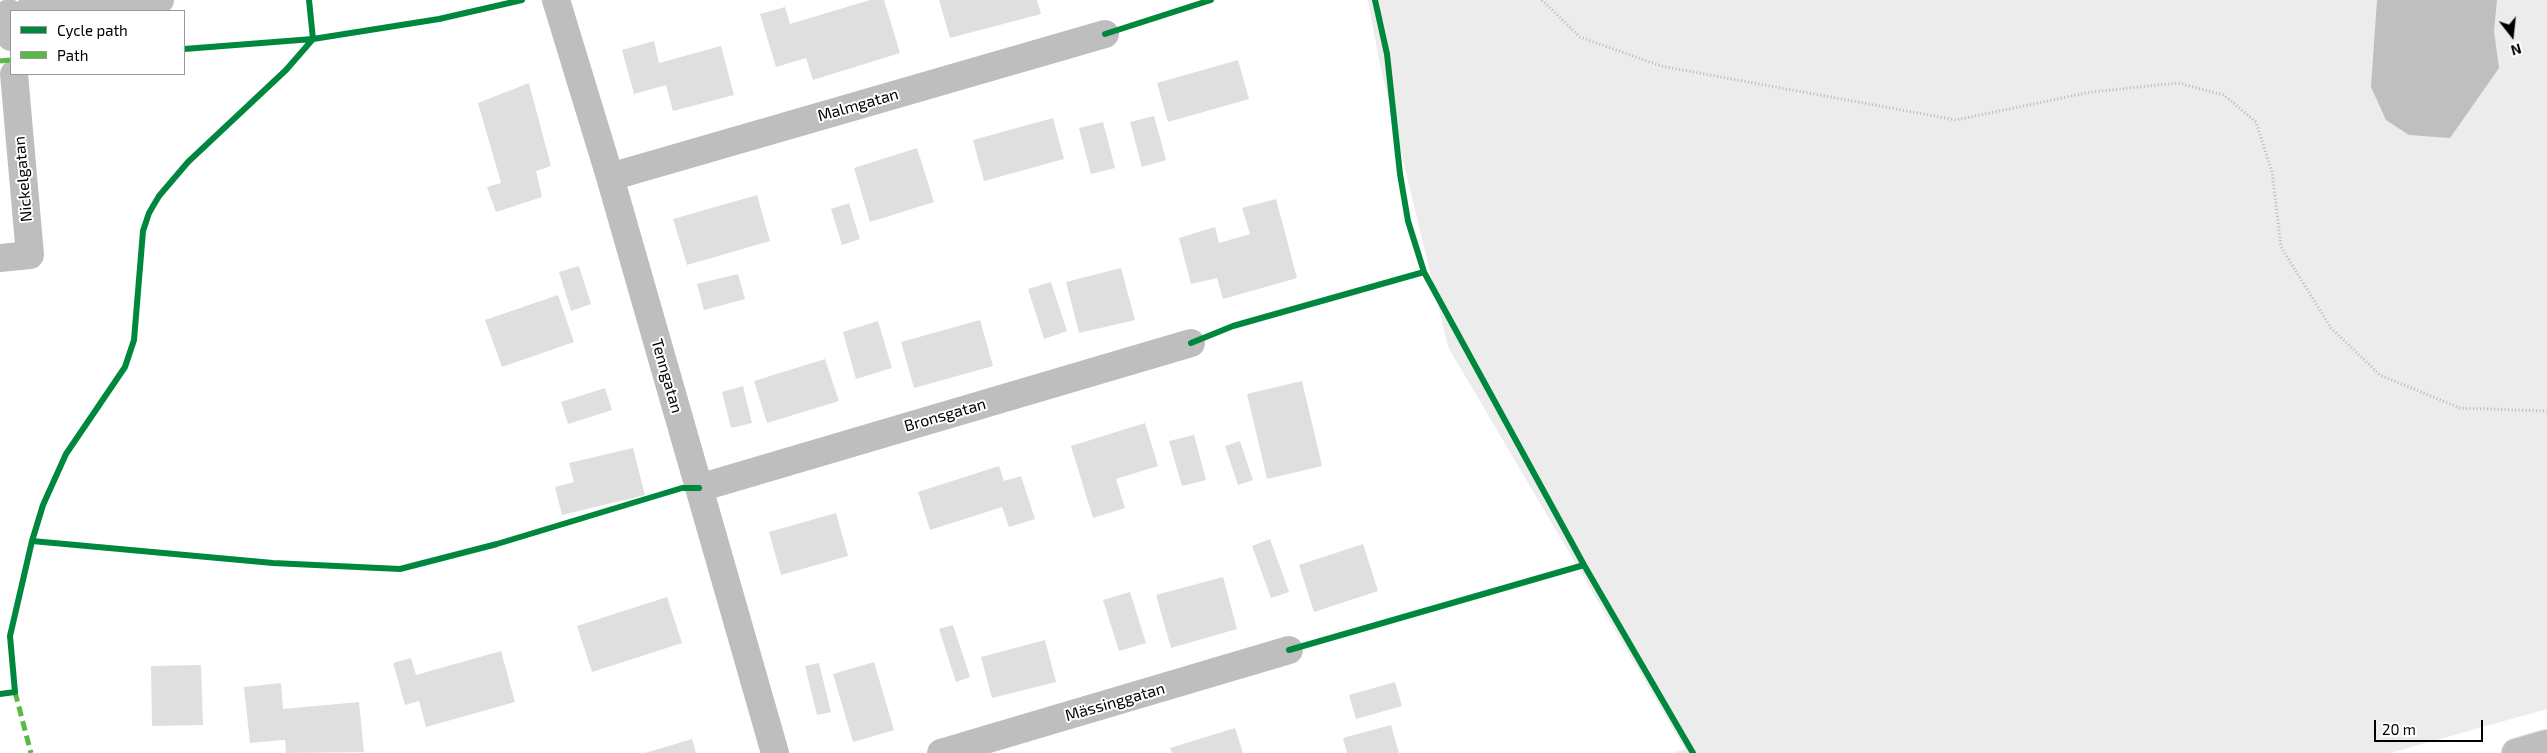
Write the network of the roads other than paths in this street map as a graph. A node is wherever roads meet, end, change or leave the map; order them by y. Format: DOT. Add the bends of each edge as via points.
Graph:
graph roads {
  1 [pos="160,0"];
  2 [pos="556,0"];
  3 [pos="73,10"];
  4 [pos="1106,34"];
  5 [pos="14,75"];
  6 [pos="610,177"];
  7 [pos="0,258"];
  8 [pos="1191,343"];
  9 [pos="699,488"];
  10 [pos="1289,650"];
  11 [pos="2547,744"];
  12 [pos="775,753"];
  13 [pos="941,753"];
  14 [pos="2516,753"];
  1 -- 3 [label="street"];
  2 -- 6 [label="street, Tenngatan"];
  4 -- 6 [label="street, Malmgatan"];
  5 -- 7 [label="street, Nickelgatan" via="30,255"];
  6 -- 9 [label="street, Tenngatan"];
  8 -- 9 [label="street, Bronsgatan"];
  9 -- 12 [label="street, Tenngatan"];
  10 -- 13 [label="street, Mässinggatan"];
  11 -- 14 [label="street"];
}
